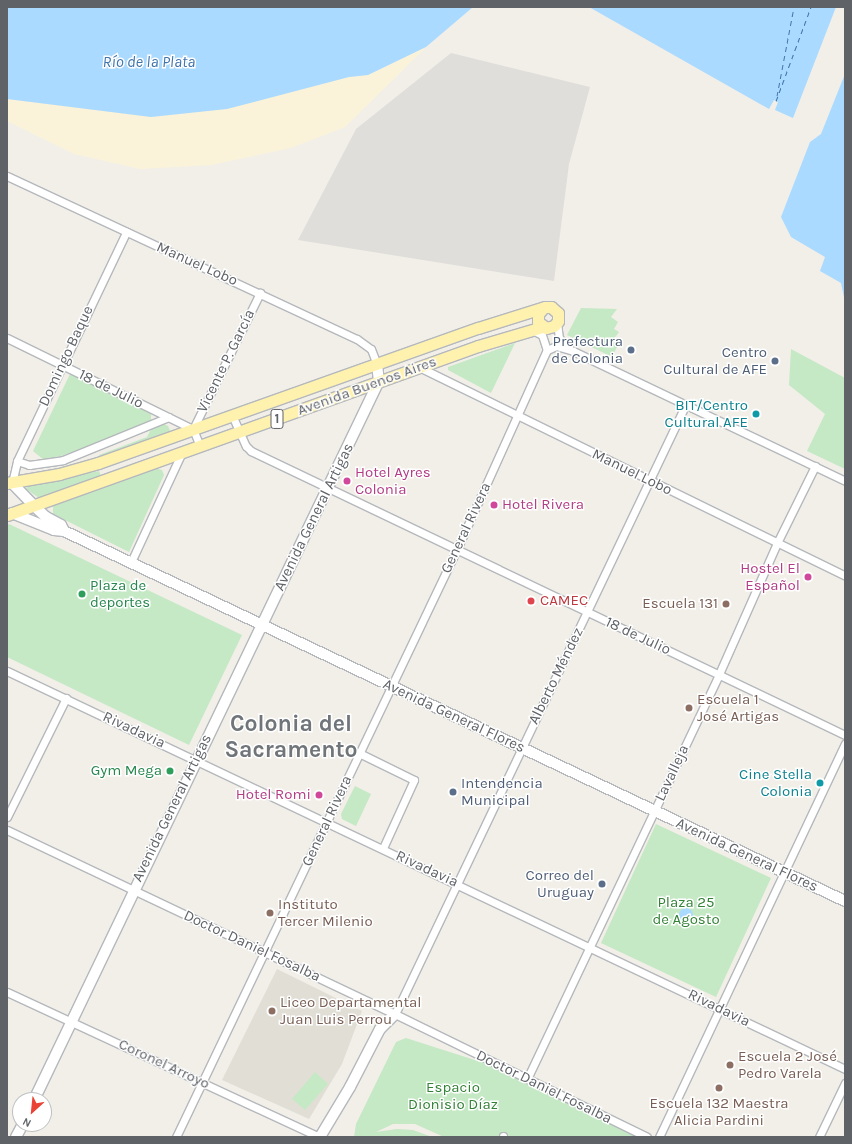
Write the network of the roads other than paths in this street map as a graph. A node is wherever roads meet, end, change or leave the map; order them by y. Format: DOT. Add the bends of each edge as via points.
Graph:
graph roads {
  1 [pos="7,176"];
  2 [pos="126,232"];
  3 [pos="260,293"];
  4 [pos="542,308"];
  5 [pos="557,322"];
  6 [pos="537,328"];
  7 [pos="474,330"];
  8 [pos="7,338"];
  9 [pos="478,346"];
  10 [pos="547,350"];
  11 [pos="573,351"];
  12 [pos="62,365"];
  13 [pos="377,365"];
  14 [pos="419,367"];
  15 [pos="379,381"];
  16 [pos="686,404"];
  17 [pos="232,415"];
  18 [pos="169,417"];
  19 [pos="518,417"];
  20 [pos="193,430"];
  21 [pos="240,433"];
  22 [pos="200,446"];
  23 [pos="182,452"];
  24 [pos="17,460"];
  25 [pos="815,466"];
  26 [pos="649,481"];
  27 [pos="845,481"];
  28 [pos="10,483"];
  29 [pos="328,487"];
  30 [pos="33,506"];
  31 [pos="10,514"];
  32 [pos="64,531"];
  33 [pos="777,543"];
  34 [pos="457,549"];
  35 [pos="131,562"];
  36 [pos="845,576"];
  37 [pos="587,612"];
  38 [pos="261,625"];
  39 [pos="7,671"];
  40 [pos="718,674"];
  41 [pos="391,686"];
  42 [pos="66,698"];
  43 [pos="845,734"];
  44 [pos="845,744"];
  45 [pos="522,748"];
  46 [pos="359,753"];
  47 [pos="196,760"];
  48 [pos="654,811"];
  49 [pos="7,817"];
  50 [pos="327,822"];
  51 [pos="7,830"];
  52 [pos="383,848"];
  53 [pos="785,873"];
  54 [pos="458,883"];
  55 [pos="133,890"];
  56 [pos="845,901"];
  57 [pos="589,946"];
  58 [pos="265,952"];
  59 [pos="7,992"];
  60 [pos="721,1009"];
  61 [pos="395,1014"];
  62 [pos="72,1022"];
  63 [pos="845,1069"];
  64 [pos="527,1079"];
  65 [pos="201,1082"];
  66 [pos="845,1083"];
  67 [pos="38,1092"];
  68 [pos="176,1137"];
  69 [pos="320,1137"];
  70 [pos="647,1137"];
  71 [pos="659,1137"];
  72 [pos="818,1137"];
  1 -- 2 [label="street, Manuel Lobo"];
  2 -- 3 [label="street, Manuel Lobo"];
  2 -- 12 [label="street, Domingo Baque"];
  3 -- 13 [label="street, Manuel Lobo" via="357,339 370,349"];
  3 -- 20 [label="street, Vicente P. García"];
  4 -- 5 [label="main road" via="548,307 556,311"];
  4 -- 6 [label="main road" via="537,317"];
  4 -- 7 [label="main road, Avenida Buenos Aires / 1"];
  5 -- 6 [label="main road, Avenida Buenos Aires / 1" via="551,328"];
  5 -- 11 [label="street" via="561,341"];
  6 -- 9 [label="main road, Avenida Buenos Aires / 1"];
  6 -- 10 [label="street"];
  7 -- 9 [label="main road"];
  7 -- 13 [label="main road, Avenida Buenos Aires / 1"];
  8 -- 12 [label="street, 18 de Julio"];
  9 -- 14 [label="main road, Avenida Buenos Aires / 1"];
  10 -- 11 [label="street" via="556,346"];
  10 -- 19 [label="street, General Rivera"];
  11 -- 16 [label="street"];
  12 -- 18 [label="street, 18 de Julio"];
  12 -- 24 [label="street, Domingo Baque"];
  13 -- 15 [label="street"];
  13 -- 17 [label="main road, Avenida Buenos Aires / 1"];
  14 -- 15 [label="main road, Avenida Buenos Aires / 1"];
  14 -- 19 [label="street, Manuel Lobo"];
  15 -- 21 [label="main road, Avenida Buenos Aires / 1"];
  15 -- 29 [label="street, Avenida General Artigas"];
  16 -- 25 [label="street"];
  16 -- 26 [label="street, Alberto Méndez"];
  17 -- 20 [label="main road, Avenida Buenos Aires / 1"];
  17 -- 21 [label="street, 18 de Julio"];
  18 -- 20 [label="street, 18 de Julio"];
  18 -- 24 [label="street" via="63,460 29,465"];
  19 -- 26 [label="street, Manuel Lobo"];
  19 -- 34 [label="street, General Rivera"];
  20 -- 22 [label="street"];
  20 -- 28 [label="main road, Avenida Buenos Aires / 1" via="98,463"];
  21 -- 22 [label="main road, Avenida Buenos Aires / 1"];
  21 -- 29 [label="street, 18 de Julio" via="246,446 252,451"];
  22 -- 23 [label="main road, Avenida Buenos Aires / 1"];
  23 -- 30 [label="main road, Avenida Buenos Aires / 1"];
  23 -- 35 [label="street"];
  24 -- 28 [label="street, Domingo Baque"];
  25 -- 27 [label="street"];
  25 -- 33 [label="street, Lavalleja"];
  26 -- 33 [label="street, Manuel Lobo"];
  26 -- 37 [label="street, Alberto Méndez"];
  28 -- 30 [label="street, Avenida General Flores"];
  29 -- 34 [label="street, 18 de Julio"];
  29 -- 38 [label="street, Avenida General Artigas"];
  30 -- 31 [label="main road, Avenida Buenos Aires / 1"];
  30 -- 32 [label="street, Avenida General Flores" via="60,525"];
  31 -- 32 [label="street, Avenida General Flores" via="54,530"];
  32 -- 35 [label="street, Avenida General Flores"];
  33 -- 36 [label="street, Manuel Lobo"];
  33 -- 40 [label="street, Lavalleja"];
  34 -- 37 [label="street, 18 de Julio"];
  34 -- 41 [label="street, General Rivera"];
  35 -- 38 [label="street, Avenida General Flores"];
  37 -- 40 [label="street, 18 de Julio"];
  37 -- 45 [label="street, Alberto Méndez"];
  38 -- 41 [label="street, Avenida General Flores"];
  38 -- 47 [label="street, Avenida General Artigas"];
  39 -- 42 [label="street, Rivadavia"];
  40 -- 43 [label="street, 18 de Julio"];
  40 -- 48 [label="street, Lavalleja"];
  41 -- 45 [label="street, Avenida General Flores"];
  41 -- 46 [label="street, General Rivera"];
  42 -- 47 [label="street, Rivadavia"];
  42 -- 49 [label="street"];
  44 -- 53 [label="street"];
  45 -- 48 [label="street, Avenida General Flores"];
  45 -- 54 [label="street, Alberto Méndez"];
  46 -- 50 [label="street, General Rivera"];
  46 -- 52 [label="street" via="414,780"];
  47 -- 50 [label="street, Rivadavia"];
  47 -- 55 [label="street, Avenida General Artigas"];
  48 -- 53 [label="street, Avenida General Flores"];
  48 -- 57 [label="street, Lavalleja"];
  50 -- 52 [label="street, Rivadavia"];
  50 -- 58 [label="street, General Rivera"];
  51 -- 55 [label="street, Doctor Daniel Fosalba"];
  52 -- 54 [label="street, Rivadavia"];
  53 -- 56 [label="street, Avenida General Flores"];
  53 -- 60 [label="street"];
  54 -- 57 [label="street, Rivadavia"];
  54 -- 61 [label="street, Alberto Méndez"];
  55 -- 58 [label="street, Doctor Daniel Fosalba"];
  55 -- 62 [label="street, Avenida General Artigas"];
  57 -- 60 [label="street, Rivadavia"];
  57 -- 64 [label="street, Lavalleja"];
  58 -- 61 [label="street, Doctor Daniel Fosalba"];
  58 -- 65 [label="street, General Rivera"];
  59 -- 62 [label="street, Coronel Arroyo"];
  60 -- 63 [label="street, Rivadavia"];
  60 -- 71 [label="street"];
  61 -- 64 [label="street, Doctor Daniel Fosalba"];
  61 -- 69 [label="street" via="380,1029"];
  62 -- 65 [label="street, Coronel Arroyo"];
  62 -- 67 [label="street, Avenida General Artigas"];
  64 -- 70 [label="street, Doctor Daniel Fosalba"];
  65 -- 68 [label="street, General Rivera"];
  65 -- 69 [label="street, Coronel Arroyo"];
  66 -- 72 [label="street"];
}
